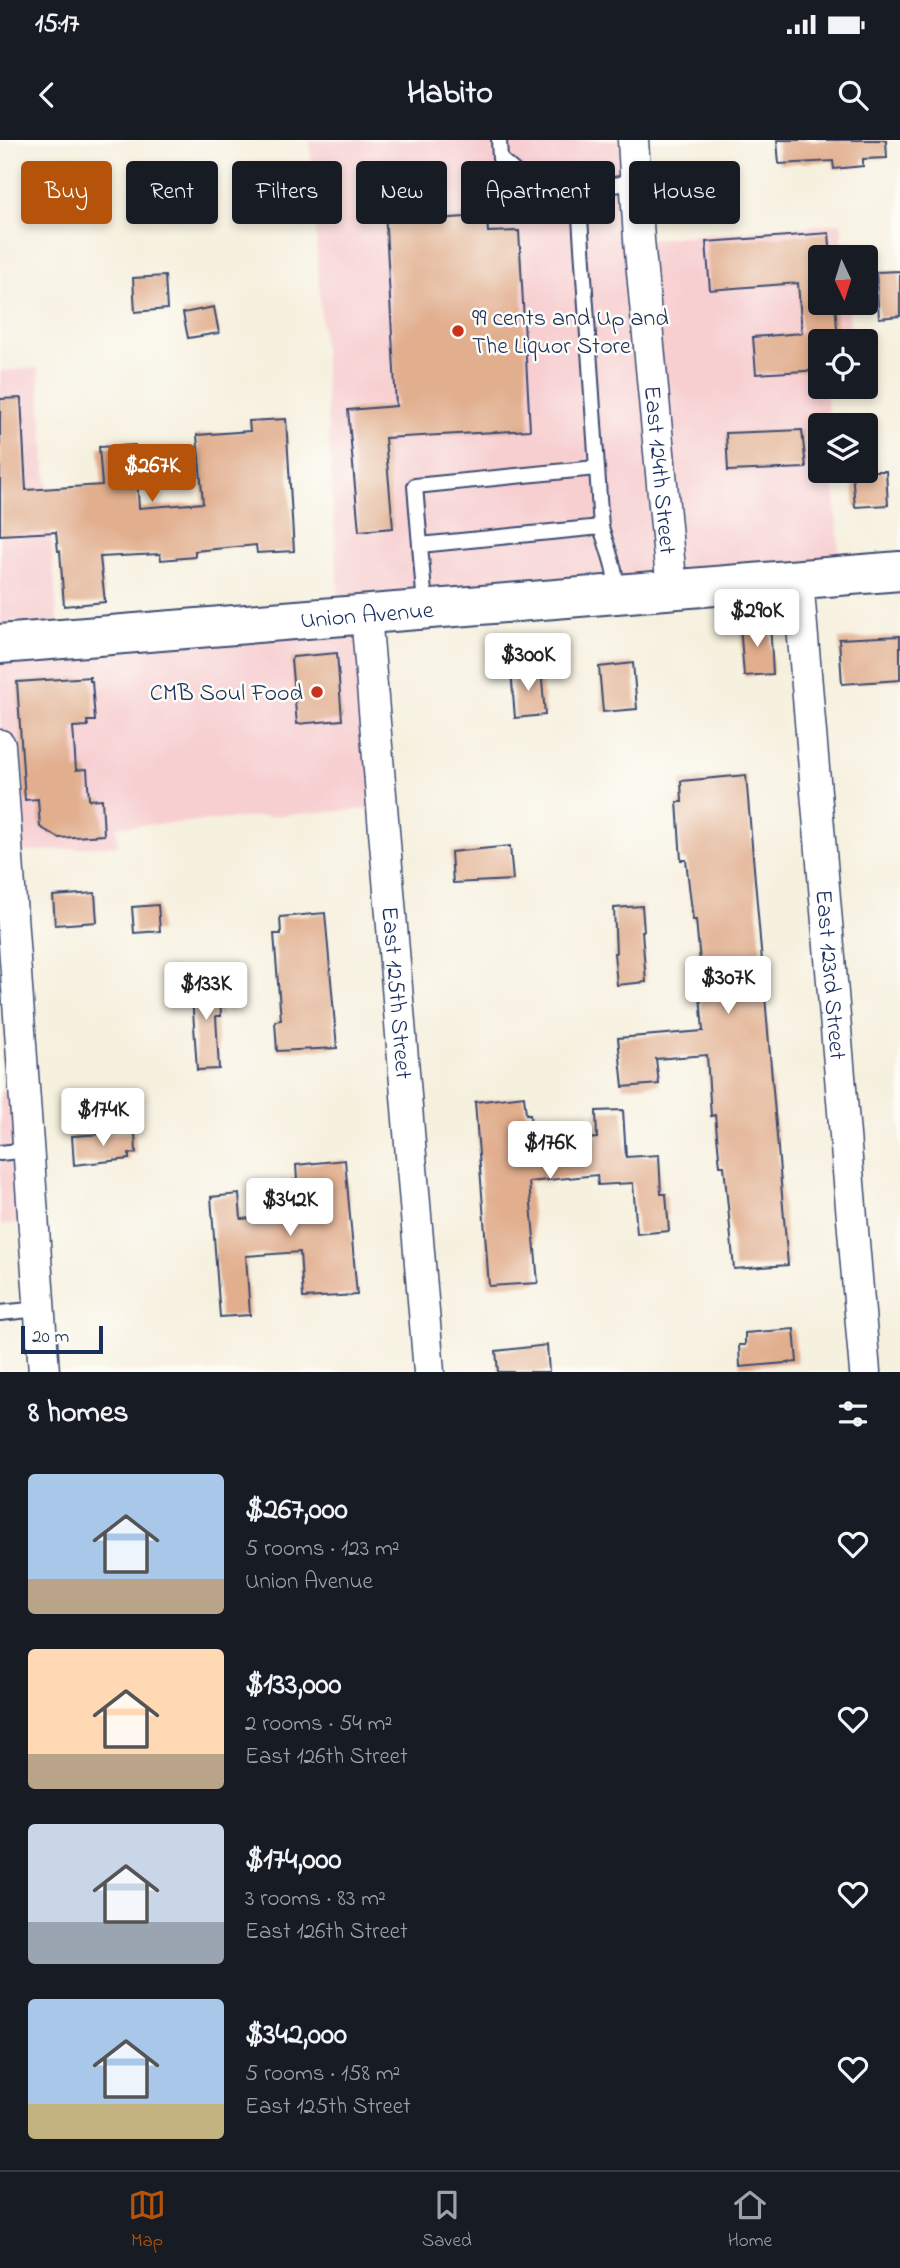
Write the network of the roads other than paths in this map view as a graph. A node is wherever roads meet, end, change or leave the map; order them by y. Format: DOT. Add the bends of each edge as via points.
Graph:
graph roads {
  1 [pos="499,140"];
  2 [pos="633,140"];
  3 [pos="502,161"];
  4 [pos="634,161"];
  5 [pos="580,224"];
  6 [pos="639,224"];
  7 [pos="596,468"];
  8 [pos="601,527"];
  9 [pos="420,545"];
  10 [pos="900,571"];
  11 [pos="798,579"];
  12 [pos="672,590"];
  13 [pos="617,594"];
  14 [pos="425,610"];
  15 [pos="366,614"];
  16 [pos="0,644"];
  17 [pos="0,745"];
  18 [pos="14,1151"];
  19 [pos="40,1309"];
  20 [pos="0,1312"];
  21 [pos="44,1372"];
  22 [pos="429,1372"];
  23 [pos="864,1372"];
  1 -- 3 [label="lane"];
  2 -- 4 [label="street, East 124th Street"];
  5 -- 7 [label="lane"];
  6 -- 12 [label="street, East 124th Street"];
  7 -- 8 [label="lane"];
  7 -- 9 [label="lane" via="415,486"];
  8 -- 9 [label="lane"];
  8 -- 13 [label="lane" via="616,570"];
  9 -- 14 [label="lane"];
  10 -- 11 [label="main road, Union Avenue"];
  11 -- 12 [label="main road, Union Avenue"];
  11 -- 23 [label="street, East 123rd Street"];
  12 -- 13 [label="main road, Union Avenue"];
  13 -- 14 [label="main road, Union Avenue"];
  14 -- 15 [label="main road, Union Avenue"];
  15 -- 16 [label="main road, Union Avenue"];
  15 -- 22 [label="street, East 125th Street"];
  17 -- 18 [label="street"];
  18 -- 19 [label="street"];
  19 -- 20 [label="lane"];
  19 -- 21 [label="street"];
}
